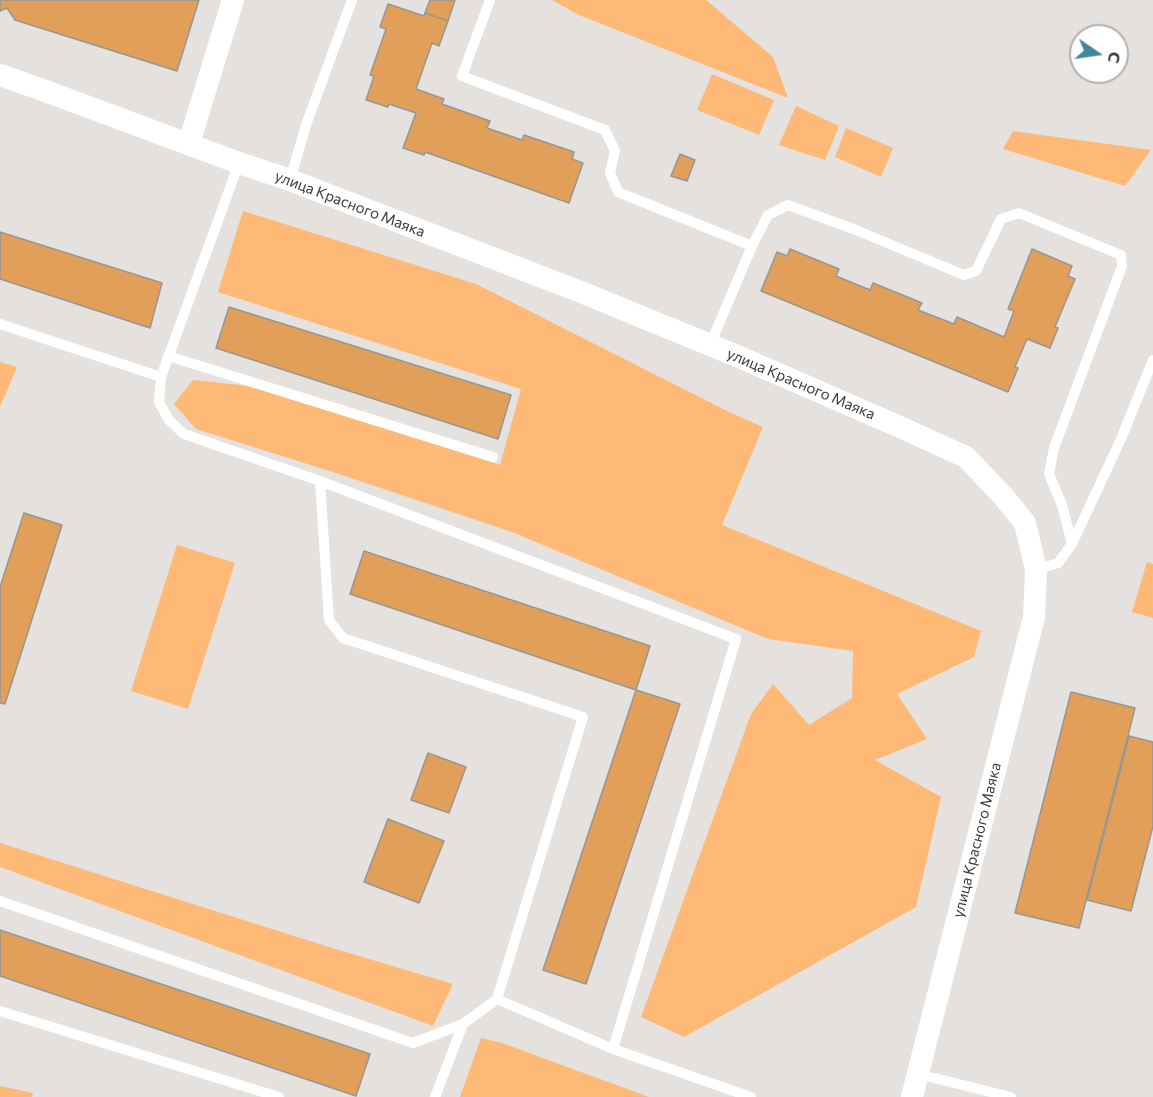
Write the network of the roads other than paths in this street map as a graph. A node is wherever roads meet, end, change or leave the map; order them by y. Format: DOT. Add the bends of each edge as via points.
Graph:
graph roads {
  1 [pos="233,0"];
  2 [pos="352,0"];
  3 [pos="490,0"];
  4 [pos="0,75"];
  5 [pos="189,143"];
  6 [pos="239,163"];
  7 [pos="290,180"];
  8 [pos="752,246"];
  9 [pos="0,324"];
  10 [pos="710,345"];
  11 [pos="168,356"];
  12 [pos="1153,360"];
  13 [pos="161,377"];
  14 [pos="493,458"];
  15 [pos="320,481"];
  16 [pos="1072,544"];
  17 [pos="1036,570"];
  18 [pos="0,901"];
  19 [pos="497,999"];
  20 [pos="0,1011"];
  21 [pos="463,1024"];
  22 [pos="613,1049"];
  23 [pos="918,1074"];
  24 [pos="279,1097"];
  25 [pos="435,1097"];
  26 [pos="751,1097"];
  27 [pos="912,1097"];
  28 [pos="1011,1097"];
  1 -- 5 [label="street"];
  2 -- 7 [label="lane"];
  3 -- 8 [label="lane" via="462,76 605,130 615,151 610,173 618,192"];
  4 -- 5 [label="street, улица Красного Маяка"];
  5 -- 6 [label="street, улица Красного Маяка"];
  6 -- 7 [label="street, улица Красного Маяка"];
  6 -- 11 [label="lane"];
  7 -- 10 [label="street, улица Красного Маяка" via="581,291"];
  8 -- 10 [label="lane"];
  8 -- 16 [label="lane" via="768,215 788,206 964,275 976,272 1001,219 1019,213 1121,255 1122,266 1060,430 1049,474"];
  9 -- 13 [label="lane"];
  10 -- 17 [label="street, улица Красного Маяка" via="966,457 1025,523"];
  11 -- 13 [label="lane"];
  11 -- 14 [label="lane"];
  12 -- 16 [label="lane"];
  13 -- 15 [label="lane" via="159,402 169,420 184,434"];
  15 -- 19 [label="lane" via="329,620 343,638 583,717"];
  15 -- 22 [label="lane" via="736,639"];
  16 -- 17 [label="lane" via="1058,563"];
  17 -- 23 [label="street, улица Красного Маяка" via="1034,617"];
  18 -- 21 [label="lane" via="413,1043"];
  19 -- 21 [label="lane"];
  19 -- 22 [label="lane"];
  20 -- 24 [label="lane"];
  21 -- 25 [label="lane"];
  22 -- 26 [label="lane"];
  23 -- 27 [label="street, улица Красного Маяка"];
  23 -- 28 [label="lane"];
}
